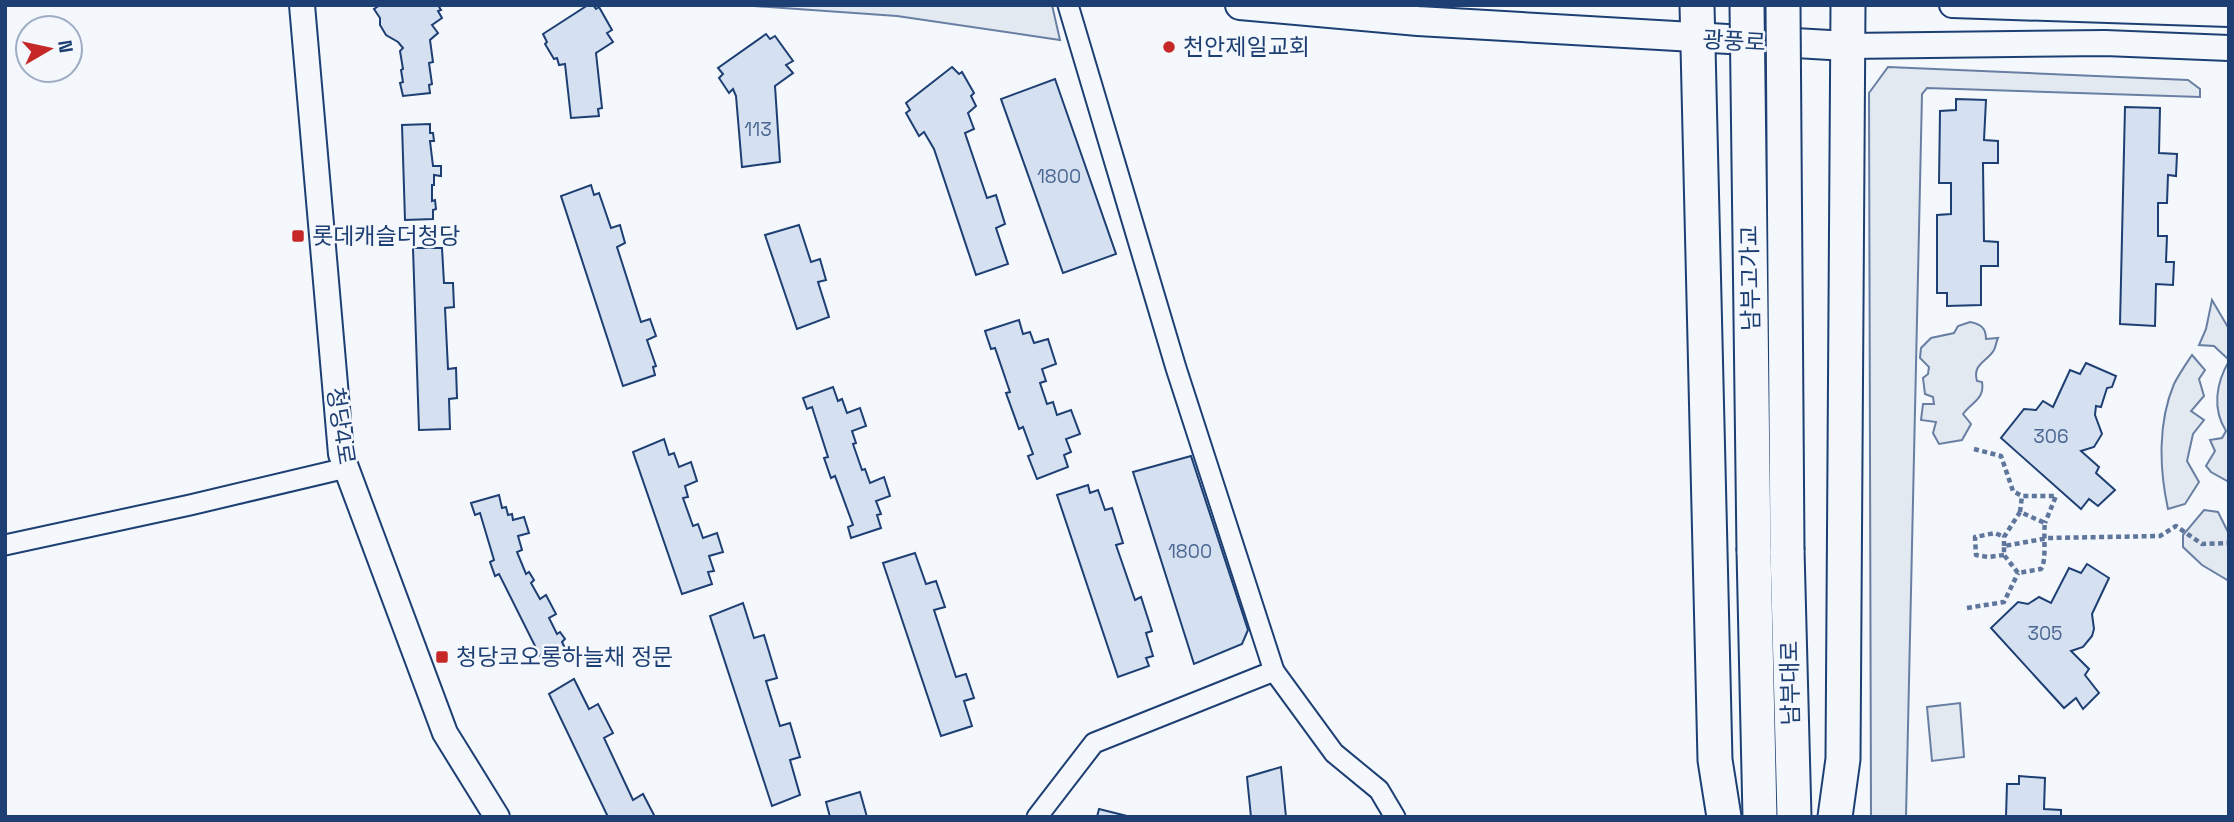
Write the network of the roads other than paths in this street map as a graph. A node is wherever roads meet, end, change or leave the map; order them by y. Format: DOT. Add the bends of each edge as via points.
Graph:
graph roads {
  1 [pos="302,5"];
  2 [pos="1068,5"];
  3 [pos="1240,5"];
  4 [pos="1697,5"];
  5 [pos="1747,5"];
  6 [pos="1783,5"];
  7 [pos="1848,5"];
  8 [pos="1952,5"];
  9 [pos="2020,7"];
  10 [pos="2113,8"];
  11 [pos="2229,14"];
  12 [pos="1698,39"];
  13 [pos="1847,46"];
  14 [pos="2229,48"];
  15 [pos="346,468"];
  16 [pos="5,545"];
  17 [pos="1787,550"];
  18 [pos="1754,551"];
  19 [pos="1274,671"];
  20 [pos="497,817"];
  21 [pos="1037,817"];
  22 [pos="1395,817"];
  23 [pos="1724,817"];
  24 [pos="1760,817"];
  25 [pos="1794,817"];
  26 [pos="1835,817"];
  1 -- 15 [label="street, 청당4로" via="341,454"];
  2 -- 19 [label="street" via="1172,355"];
  3 -- 12 [label="main road, 광풍로"];
  4 -- 12 [label="highway"];
  5 -- 18 [label="highway, 남부고가교, bridge"];
  6 -- 17 [label="highway, 남부고가교, bridge"];
  7 -- 13 [label="highway"];
  8 -- 9 [label="street"];
  9 -- 10 [label="street"];
  10 -- 11 [label="street"];
  12 -- 13 [label="main road, 광풍로"];
  12 -- 23 [label="highway" via="1715,760"];
  13 -- 14 [label="street, 광풍로" via="2105,43"];
  13 -- 26 [label="highway" via="1843,759"];
  15 -- 16 [label="street"];
  15 -- 20 [label="street, 청당4로" via="445,733"];
  17 -- 25 [label="highway, 남부대로"];
  18 -- 24 [label="highway, 남부대로"];
  19 -- 21 [label="street" via="1094,743"];
  19 -- 22 [label="street" via="1334,754 1379,790"];
}
